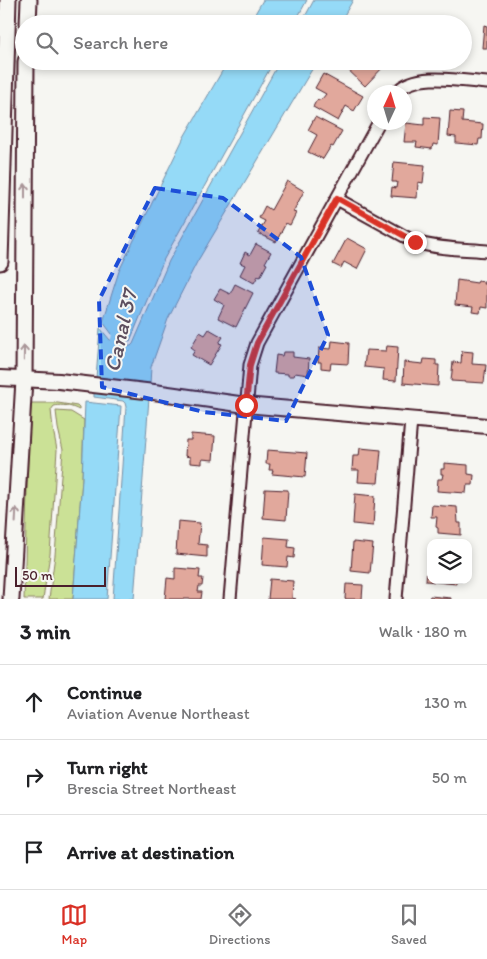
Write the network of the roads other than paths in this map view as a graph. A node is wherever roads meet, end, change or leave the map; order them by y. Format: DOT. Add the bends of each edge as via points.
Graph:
graph roads {
  1 [pos="8,0"];
  2 [pos="29,0"];
  3 [pos="28,15"];
  4 [pos="26,70"];
  5 [pos="487,84"];
  6 [pos="406,85"];
  7 [pos="375,130"];
  8 [pos="337,198"];
  9 [pos="487,251"];
  10 [pos="0,262"];
  11 [pos="0,378"];
  12 [pos="24,380"];
  13 [pos="246,405"];
  14 [pos="411,420"];
  15 [pos="487,426"];
  16 [pos="11,599"];
  17 [pos="230,599"];
  18 [pos="396,599"];
  1 -- 10 [label="main road"];
  2 -- 3 [label="main road"];
  12 -- 4 [label="main road, one-way"];
  5 -- 6 [label="street" via="426,79"];
  7 -- 8 [label="street"];
  8 -- 9 [label="street" via="415,242 442,248"];
  8 -- 13 [label="street" via="257,343 250,365"];
  11 -- 12 [label="street"];
  12 -- 13 [label="street" via="59,381"];
  16 -- 12 [label="main road, one-way"];
  13 -- 14 [label="street"];
  13 -- 17 [label="street"];
  14 -- 15 [label="street"];
  14 -- 18 [label="street"];
}
